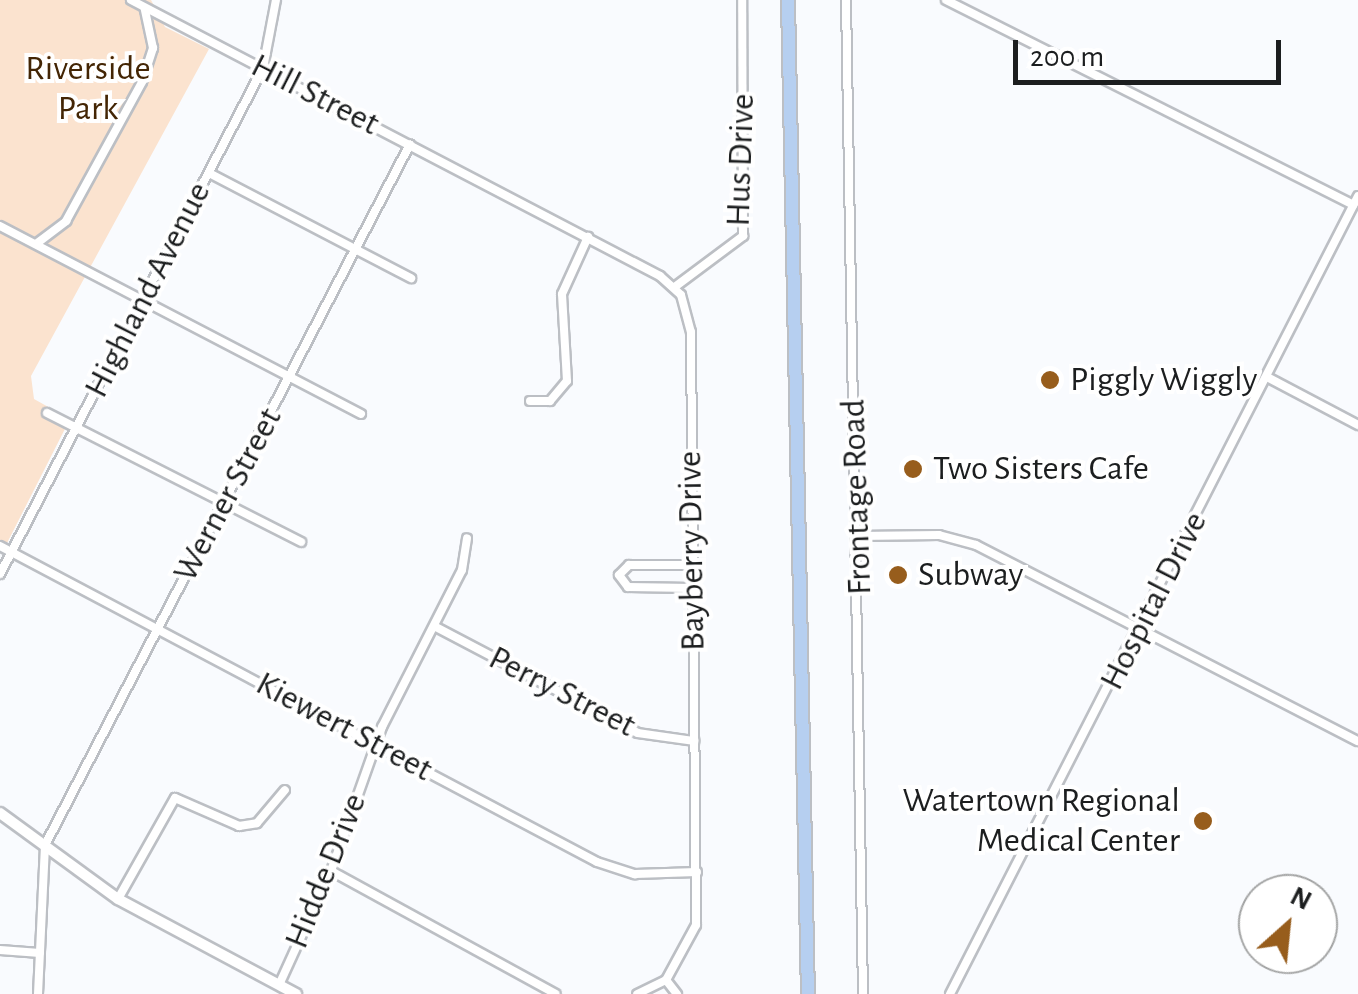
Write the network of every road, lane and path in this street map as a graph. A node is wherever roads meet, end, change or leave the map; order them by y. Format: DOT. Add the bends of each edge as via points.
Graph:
graph roads {
  1 [pos="131,0"];
  2 [pos="276,0"];
  3 [pos="742,0"];
  4 [pos="788,0"];
  5 [pos="846,0"];
  6 [pos="946,0"];
  7 [pos="145,9"];
  8 [pos="262,68"];
  9 [pos="410,144"];
  10 [pos="208,173"];
  11 [pos="1356,201"];
  12 [pos="0,226"];
  13 [pos="588,237"];
  14 [pos="36,244"];
  15 [pos="356,250"];
  16 [pos="411,278"];
  17 [pos="676,286"];
  18 [pos="142,299"];
  19 [pos="290,376"];
  20 [pos="1267,377"];
  21 [pos="530,401"];
  22 [pos="47,412"];
  23 [pos="361,414"];
  24 [pos="1358,425"];
  25 [pos="76,430"];
  26 [pos="222,508"];
  27 [pos="858,536"];
  28 [pos="467,538"];
  29 [pos="301,542"];
  30 [pos="0,546"];
  31 [pos="11,552"];
  32 [pos="692,564"];
  33 [pos="0,574"];
  34 [pos="692,588"];
  35 [pos="434,626"];
  36 [pos="158,627"];
  37 [pos="1138,632"];
  38 [pos="694,741"];
  39 [pos="1358,741"];
  40 [pos="376,743"];
  41 [pos="285,790"];
  42 [pos="0,813"];
  43 [pos="46,846"];
  44 [pos="331,871"];
  45 [pos="697,872"];
  46 [pos="118,900"];
  47 [pos="0,950"];
  48 [pos="40,953"];
  49 [pos="666,980"];
  50 [pos="278,985"];
  51 [pos="38,994"];
  52 [pos="296,994"];
  53 [pos="556,994"];
  54 [pos="637,994"];
  55 [pos="677,994"];
  56 [pos="808,994"];
  57 [pos="863,994"];
  58 [pos="950,994"];
  1 -- 7 [label="street, Hill Street"];
  2 -- 8 [label="street, Highland Avenue"];
  3 -- 17 [label="street, Hus Drive" via="744,236"];
  4 -- 56 [label="highway"];
  5 -- 27 [label="street, Frontage Road"];
  6 -- 11 [label="street"];
  7 -- 8 [label="street, Hill Street"];
  7 -- 14 [label="street" via="153,48 142,82 66,221"];
  8 -- 9 [label="street, Hill Street"];
  8 -- 10 [label="street, Highland Avenue"];
  9 -- 13 [label="street, Hill Street"];
  9 -- 15 [label="street, Werner Street"];
  10 -- 15 [label="street"];
  10 -- 18 [label="street, Highland Avenue"];
  11 -- 20 [label="street, Hospital Drive"];
  12 -- 14 [label="street"];
  13 -- 17 [label="street"];
  13 -- 21 [label="street" via="562,294 567,381 550,401"];
  14 -- 18 [label="street"];
  15 -- 16 [label="street"];
  15 -- 19 [label="street, Werner Street"];
  17 -- 32 [label="street, Bayberry Drive" via="691,332"];
  18 -- 19 [label="street"];
  18 -- 25 [label="street, Highland Avenue"];
  19 -- 23 [label="street"];
  19 -- 26 [label="street, Werner Street"];
  20 -- 24 [label="street"];
  20 -- 37 [label="street, Hospital Drive"];
  22 -- 25 [label="street"];
  25 -- 26 [label="street"];
  25 -- 31 [label="street, Highland Avenue"];
  26 -- 29 [label="street"];
  26 -- 36 [label="street, Werner Street"];
  27 -- 37 [label="street" via="957,538"];
  27 -- 57 [label="street, Frontage Road"];
  28 -- 35 [label="street, Hidde Drive" via="462,570"];
  30 -- 31 [label="street, Kiewert Street"];
  31 -- 33 [label="street, Highland Avenue"];
  31 -- 36 [label="street, Kiewert Street"];
  32 -- 34 [label="street, Bayberry Drive"];
  32 -- 34 [label="street" via="629,565 619,574 628,588"];
  34 -- 38 [label="street, Bayberry Drive"];
  35 -- 38 [label="street, Perry Street" via="638,734"];
  35 -- 40 [label="street, Hidde Drive"];
  36 -- 40 [label="street, Kiewert Street"];
  36 -- 43 [label="street, Werner Street"];
  37 -- 39 [label="street"];
  37 -- 58 [label="street, Hospital Drive"];
  38 -- 45 [label="street, Bayberry Drive"];
  40 -- 44 [label="street, Hidde Drive"];
  40 -- 45 [label="street, Kiewert Street" via="613,869"];
  41 -- 46 [label="street" via="258,823 238,826 175,798"];
  42 -- 43 [label="street"];
  43 -- 46 [label="street"];
  43 -- 48 [label="street"];
  44 -- 50 [label="street, Hidde Drive"];
  44 -- 53 [label="street"];
  45 -- 49 [label="street, Bayberry Drive" via="696,925"];
  46 -- 50 [label="street"];
  47 -- 48 [label="street"];
  48 -- 51 [label="street"];
  49 -- 54 [label="street"];
  49 -- 55 [label="street"];
  50 -- 52 [label="street"];
}
